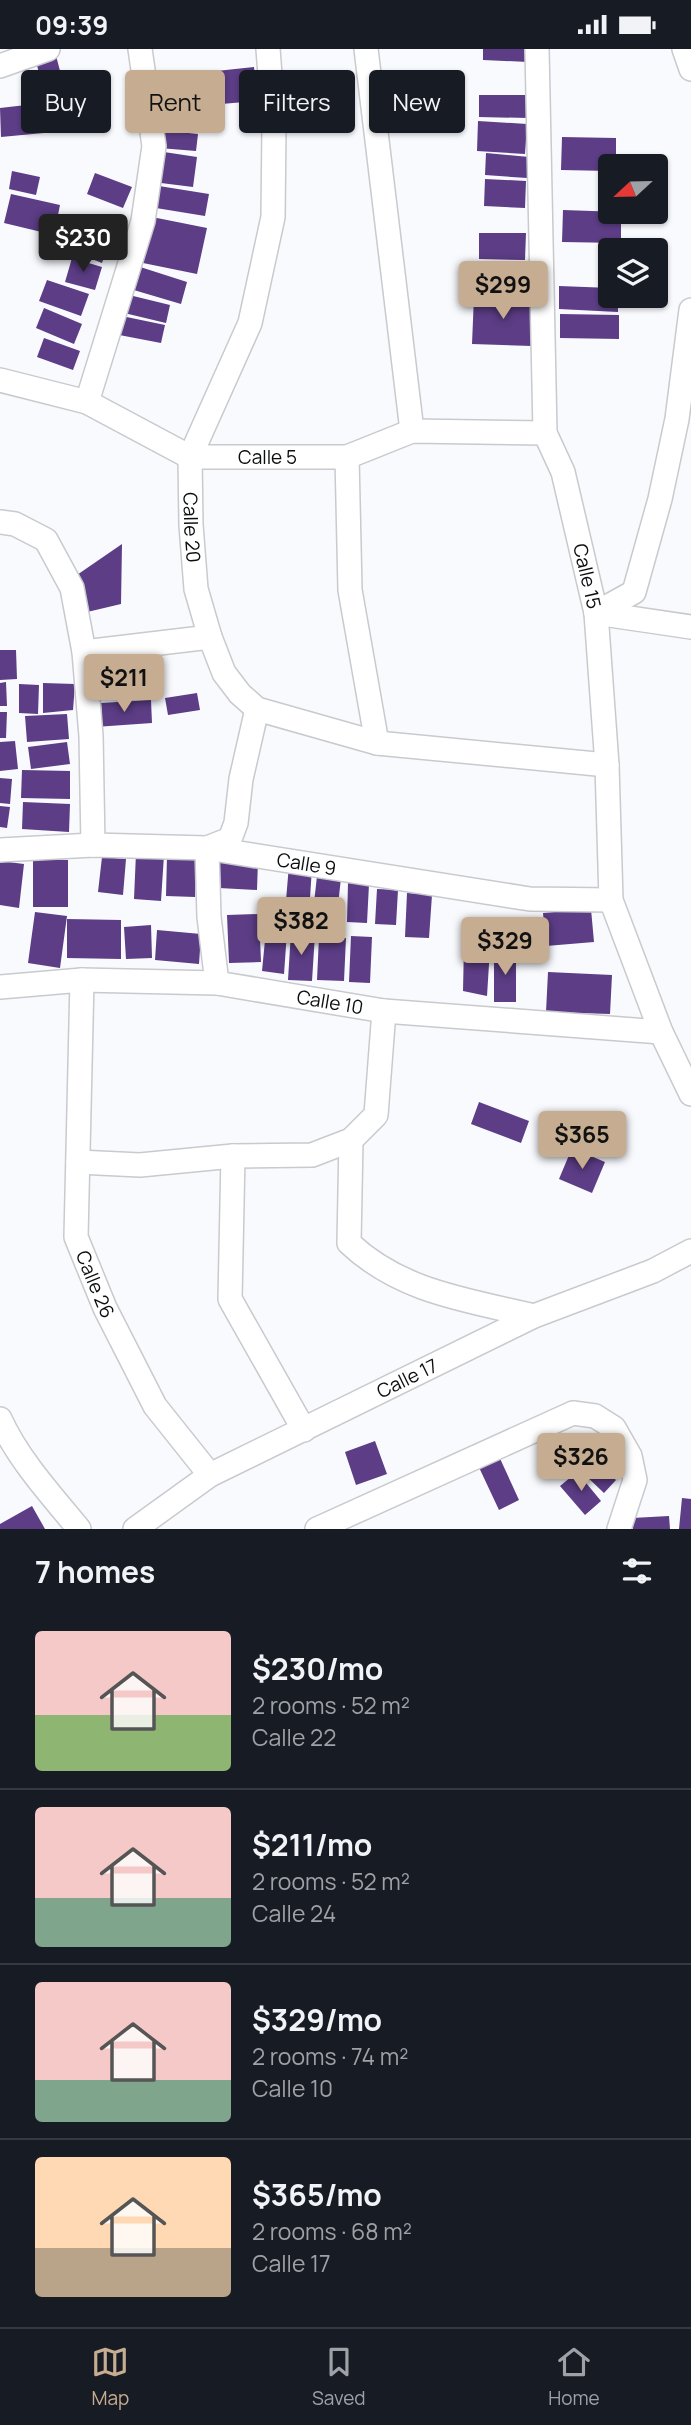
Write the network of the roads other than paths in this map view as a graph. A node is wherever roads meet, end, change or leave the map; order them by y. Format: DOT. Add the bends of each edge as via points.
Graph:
graph roads {
  1 [pos="48,49"];
  2 [pos="268,49"];
  3 [pos="366,49"];
  4 [pos="537,49"];
  5 [pos="684,49"];
  6 [pos="145,50"];
  7 [pos="0,66"];
  8 [pos="691,69"];
  9 [pos="691,310"];
  10 [pos="0,380"];
  11 [pos="87,402"];
  12 [pos="412,431"];
  13 [pos="545,433"];
  14 [pos="190,457"];
  15 [pos="347,457"];
  16 [pos="0,522"];
  17 [pos="596,613"];
  18 [pos="691,627"];
  19 [pos="210,637"];
  20 [pos="84,652"];
  21 [pos="257,709"];
  22 [pos="377,743"];
  23 [pos="607,765"];
  24 [pos="93,845"];
  25 [pos="207,848"];
  26 [pos="0,850"];
  27 [pos="611,899"];
  28 [pos="82,980"];
  29 [pos="218,983"];
  30 [pos="0,987"];
  31 [pos="384,1011"];
  32 [pos="661,1032"];
  33 [pos="691,1094"];
  34 [pos="351,1140"];
  35 [pos="233,1156"];
  36 [pos="78,1162"];
  37 [pos="691,1251"];
  38 [pos="534,1315"];
  39 [pos="0,1419"];
  40 [pos="304,1430"];
  41 [pos="210,1475"];
  42 [pos="79,1529"];
  43 [pos="135,1529"];
  44 [pos="317,1529"];
  45 [pos="619,1529"];
  1 -- 7 [label="street"];
  2 -- 14 [label="street, Calle 20" via="274,126 273,217 250,323"];
  3 -- 12 [label="street"];
  4 -- 13 [label="street, Calle 15"];
  5 -- 8 [label="street"];
  6 -- 11 [label="street" via="155,146 145,209"];
  9 -- 17 [label="street" via="674,432 634,592"];
  10 -- 11 [label="street, Calle 5"];
  11 -- 14 [label="street, Calle 5"];
  12 -- 13 [label="street, Calle 5"];
  12 -- 15 [label="street, Calle 5"];
  13 -- 17 [label="street, Calle 15" via="563,472"];
  14 -- 15 [label="street, Calle 5"];
  14 -- 19 [label="street, Calle 20" via="196,589"];
  15 -- 22 [label="street" via="350,590"];
  16 -- 20 [label="street" via="15,524 46,540 72,589"];
  17 -- 18 [label="street"];
  17 -- 23 [label="street, Calle 15"];
  19 -- 20 [label="street"];
  19 -- 21 [label="street, Calle 20" via="224,673"];
  20 -- 24 [label="street" via="92,736"];
  21 -- 22 [label="street"];
  21 -- 25 [label="street" via="240,779 236,823 230,839"];
  22 -- 23 [label="street"];
  23 -- 27 [label="street, Calle 15"];
  24 -- 25 [label="street, Calle 9"];
  24 -- 26 [label="street, Calle 9"];
  25 -- 27 [label="street, Calle 9" via="530,899"];
  25 -- 29 [label="street" via="209,917"];
  27 -- 32 [label="street, Calle 15"];
  28 -- 29 [label="street, Calle 10"];
  28 -- 30 [label="street, Calle 10"];
  28 -- 36 [label="street, Calle 26"];
  29 -- 31 [label="street, Calle 10"];
  31 -- 32 [label="street, Calle 10"];
  31 -- 34 [label="street" via="376,1115"];
  32 -- 33 [label="street, Calle 15"];
  34 -- 35 [label="street" via="312,1155"];
  34 -- 38 [label="street" via="349,1243 368,1262 419,1288"];
  35 -- 36 [label="street" via="140,1165"];
  35 -- 40 [label="street" via="230,1299"];
  36 -- 41 [label="street, Calle 26" via="76,1237 105,1308 155,1406"];
  37 -- 38 [label="street, Calle 17" via="653,1271"];
  38 -- 40 [label="street, Calle 17"];
  39 -- 42 [label="street"];
  40 -- 41 [label="street, Calle 17"];
  41 -- 43 [label="street, Calle 17"];
  44 -- 45 [label="street" via="573,1413 595,1416 614,1428 630,1456 635,1480"];
}
